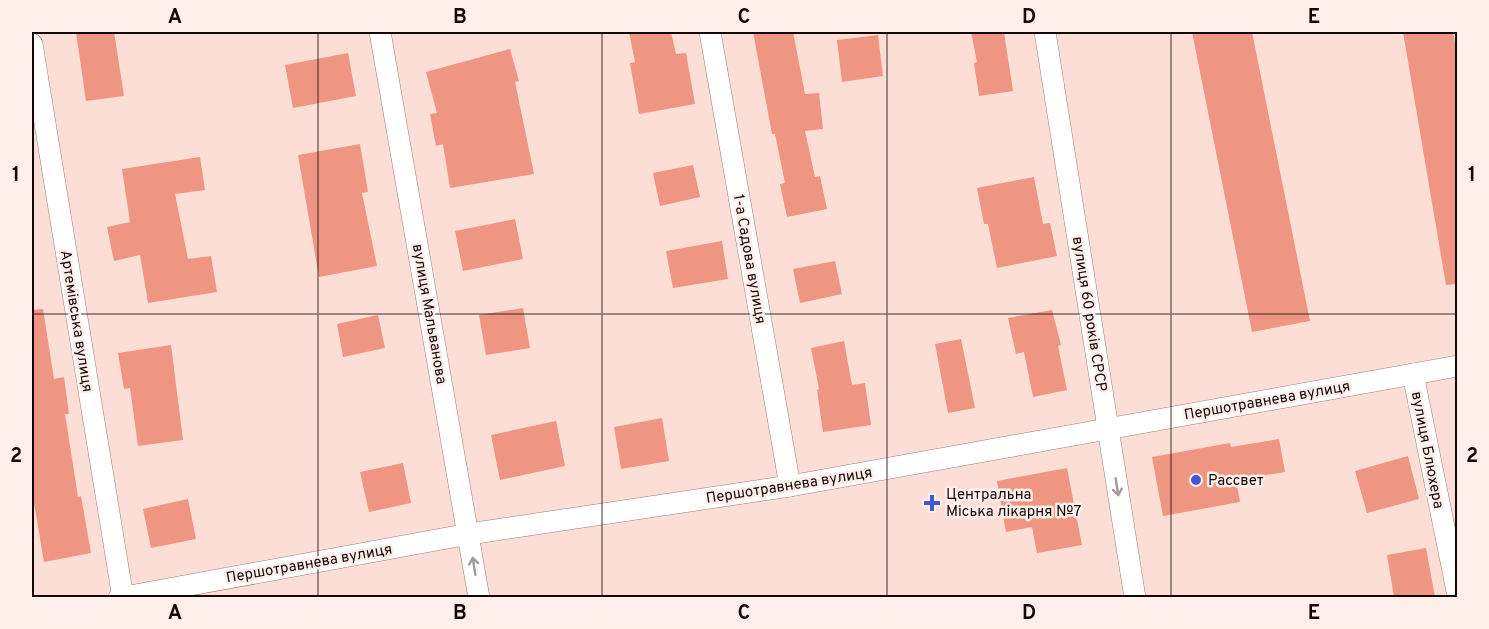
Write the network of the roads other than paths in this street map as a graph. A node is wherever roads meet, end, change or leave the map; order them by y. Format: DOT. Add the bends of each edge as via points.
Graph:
graph roads {
  1 [pos="380,32"];
  2 [pos="710,32"];
  3 [pos="1045,32"];
  4 [pos="32,44"];
  5 [pos="1458,366"];
  6 [pos="1413,374"];
  7 [pos="1108,429"];
  8 [pos="790,486"];
  9 [pos="469,534"];
  10 [pos="1458,596"];
  11 [pos="121,597"];
  12 [pos="479,597"];
  13 [pos="1135,597"];
  1 -- 9 [label="street, вулиця Мальванова"];
  2 -- 8 [label="street, 1-а Садова вулиця"];
  3 -- 7 [label="street, вулиця 60 років СРСР"];
  4 -- 11 [label="street, Артемівська вулиця"];
  5 -- 6 [label="street, Першотравнева вулиця"];
  6 -- 7 [label="street, Першотравнева вулиця"];
  6 -- 10 [label="street, вулиця Блюхера"];
  7 -- 8 [label="street, Першотравнева вулиця"];
  7 -- 13 [label="street, вулиця 60 років СРСР, one-way"];
  8 -- 9 [label="street, Першотравнева вулиця"];
  9 -- 11 [label="street, Першотравнева вулиця"];
  12 -- 9 [label="street, вулиця Мальванова, one-way"];
}
